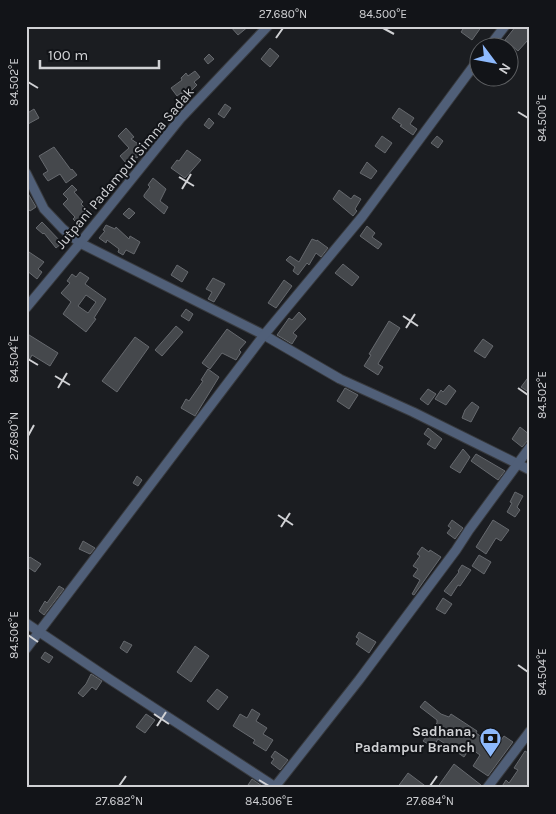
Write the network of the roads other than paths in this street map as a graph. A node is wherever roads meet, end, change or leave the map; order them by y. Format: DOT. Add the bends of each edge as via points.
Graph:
graph roads {
  1 [pos="268,26"];
  2 [pos="505,26"];
  3 [pos="496,38"];
  4 [pos="468,74"];
  5 [pos="26,173"];
  6 [pos="80,243"];
  7 [pos="26,308"];
  8 [pos="264,336"];
  9 [pos="530,447"];
  10 [pos="517,463"];
  11 [pos="530,470"];
  12 [pos="26,622"];
  13 [pos="39,632"];
  14 [pos="26,649"];
  15 [pos="530,731"];
  16 [pos="526,742"];
  17 [pos="275,787"];
  18 [pos="487,788"];
  1 -- 6 [label="street, Jutpani Padampur Simna Sadak" via="180,119"];
  2 -- 3 [label="street"];
  4 -- 8 [label="street" via="362,217"];
  5 -- 6 [label="street" via="44,209"];
  6 -- 7 [label="street, Jutpani Padampur Simna Sadak"];
  6 -- 8 [label="street"];
  8 -- 10 [label="street" via="340,379"];
  8 -- 13 [label="street"];
  9 -- 10 [label="street"];
  10 -- 11 [label="street"];
  10 -- 17 [label="street" via="359,680"];
  12 -- 13 [label="street"];
  13 -- 14 [label="street"];
  13 -- 17 [label="street"];
  15 -- 16 [label="street"];
  16 -- 18 [label="street"];
}
